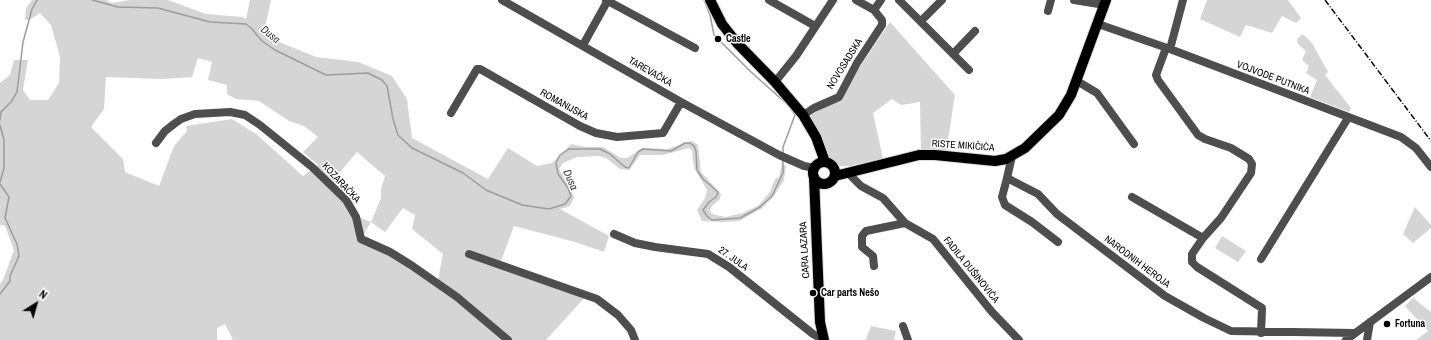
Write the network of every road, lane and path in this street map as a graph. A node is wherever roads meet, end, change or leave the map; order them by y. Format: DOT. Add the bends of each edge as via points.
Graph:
graph roads {
  1 [pos="502,0"];
  2 [pos="607,0"];
  3 [pos="710,0"];
  4 [pos="769,0"];
  5 [pos="833,0"];
  6 [pos="856,0"];
  7 [pos="881,0"];
  8 [pos="899,0"];
  9 [pos="942,0"];
  10 [pos="1050,0"];
  11 [pos="1074,0"];
  12 [pos="1183,0"];
  13 [pos="1106,3"];
  14 [pos="874,10"];
  15 [pos="1048,11"];
  16 [pos="921,21"];
  17 [pos="1098,24"];
  18 [pos="815,26"];
  19 [pos="975,31"];
  20 [pos="583,44"];
  21 [pos="695,48"];
  22 [pos="1168,48"];
  23 [pos="953,54"];
  24 [pos="969,70"];
  25 [pos="1077,81"];
  26 [pos="775,82"];
  27 [pos="681,102"];
  28 [pos="451,113"];
  29 [pos="804,115"];
  30 [pos="1348,118"];
  31 [pos="156,143"];
  32 [pos="1134,144"];
  33 [pos="1012,156"];
  34 [pos="1431,167"];
  35 [pos="869,168"];
  36 [pos="822,170"];
  37 [pos="848,173"];
  38 [pos="1006,178"];
  39 [pos="1132,197"];
  40 [pos="815,206"];
  41 [pos="905,223"];
  42 [pos="614,234"];
  43 [pos="1202,238"];
  44 [pos="1058,242"];
  45 [pos="469,254"];
  46 [pos="1261,259"];
  47 [pos="874,266"];
  48 [pos="1431,277"];
  49 [pos="1370,322"];
  50 [pos="903,326"];
  51 [pos="1261,333"];
  52 [pos="1354,333"];
  53 [pos="508,340"];
  54 [pos="636,340"];
  55 [pos="824,340"];
  56 [pos="908,340"];
  57 [pos="1019,340"];
  58 [pos="1346,340"];
  59 [pos="1367,340"];
  1 -- 20 [label="street, TAREVAČKA"];
  2 -- 20 [label="street"];
  2 -- 21 [label="street"];
  3 -- 26 [label="main road, CARA LAZARA" via="722,24 737,43"];
  4 -- 18 [label="street"];
  5 -- 18 [label="street"];
  6 -- 14 [label="street"];
  7 -- 14 [label="street"];
  8 -- 16 [label="street"];
  9 -- 16 [label="street"];
  10 -- 15 [label="street"];
  11 -- 13 [label="street"];
  12 -- 22 [label="street"];
  13 -- 17 [label="main road, RISTE MIKIČIĆA"];
  14 -- 29 [label="street, NOVOSADSKA" via="882,20 882,25 839,97"];
  16 -- 23 [label="street"];
  17 -- 22 [label="street, VOJVODE PUTNIKA"];
  17 -- 25 [label="main road, RISTE MIKIČIĆA"];
  18 -- 26 [label="street"];
  19 -- 23 [label="street"];
  20 -- 27 [label="street, TAREVAČKA"];
  22 -- 30 [label="street, VOJVODE PUTNIKA"];
  22 -- 43 [label="street" via="1156,75 1162,86 1198,135 1231,148 1249,159 1252,164 1251,173 1221,218"];
  23 -- 24 [label="street"];
  25 -- 32 [label="street" via="1096,93"];
  25 -- 33 [label="main road, RISTE MIKIČIĆA" via="1059,115 1036,139"];
  26 -- 29 [label="main road, CARA LAZARA"];
  27 -- 28 [label="street, ROMANIJSKA" via="663,133 633,137 610,136 580,126 477,69"];
  27 -- 36 [label="street, TAREVAČKA" via="784,158"];
  29 -- 36 [label="main road, CARA LAZARA" via="812,130"];
  30 -- 34 [label="street, VOJVODE PUTNIKA" via="1401,137 1416,148"];
  30 -- 46 [label="street"];
  31 -- 53 [label="street, KOZARAČKA" via="164,131 188,117 208,112 237,113 251,119 312,167 346,200 356,217 361,239 411,265 457,297"];
  33 -- 35 [label="main road, RISTE MIKIČIĆA" via="995,162 919,155"];
  33 -- 38 [label="street"];
  35 -- 36 [label="main road, RISTE MIKIČIĆA"];
  35 -- 37 [label="main road, RISTE MIKIČIĆA"];
  36 -- 37 [label="main road, RISTE MIKIČIĆA"];
  36 -- 40 [label="main road, CARA LAZARA"];
  36 -- 40 [label="main road, CARA LAZARA" via="818,182 824,184 818,192"];
  37 -- 41 [label="street, FADILA DUŠINOVIĆA" via="861,186 883,198"];
  38 -- 44 [label="street" via="1002,197 1005,205"];
  38 -- 51 [label="street, NARODNIH HEROJA" via="1038,194 1057,214 1165,296 1231,331"];
  39 -- 43 [label="street"];
  40 -- 55 [label="main road, CARA LAZARA" via="820,322"];
  41 -- 47 [label="street" via="866,231 862,236 862,247 872,256"];
  41 -- 57 [label="street, FADILA DUŠINOVIĆA" via="933,239 992,312"];
  42 -- 55 [label="street, 27. JULA" via="635,243 708,254 729,267"];
  43 -- 51 [label="street" via="1192,254 1192,262 1262,308"];
  45 -- 54 [label="street" via="597,299 618,315"];
  48 -- 49 [label="street"];
  49 -- 52 [label="street"];
  49 -- 59 [label="street"];
  50 -- 56 [label="street"];
  51 -- 52 [label="street, NARODNIH HEROJA"];
  52 -- 58 [label="street"];
}
